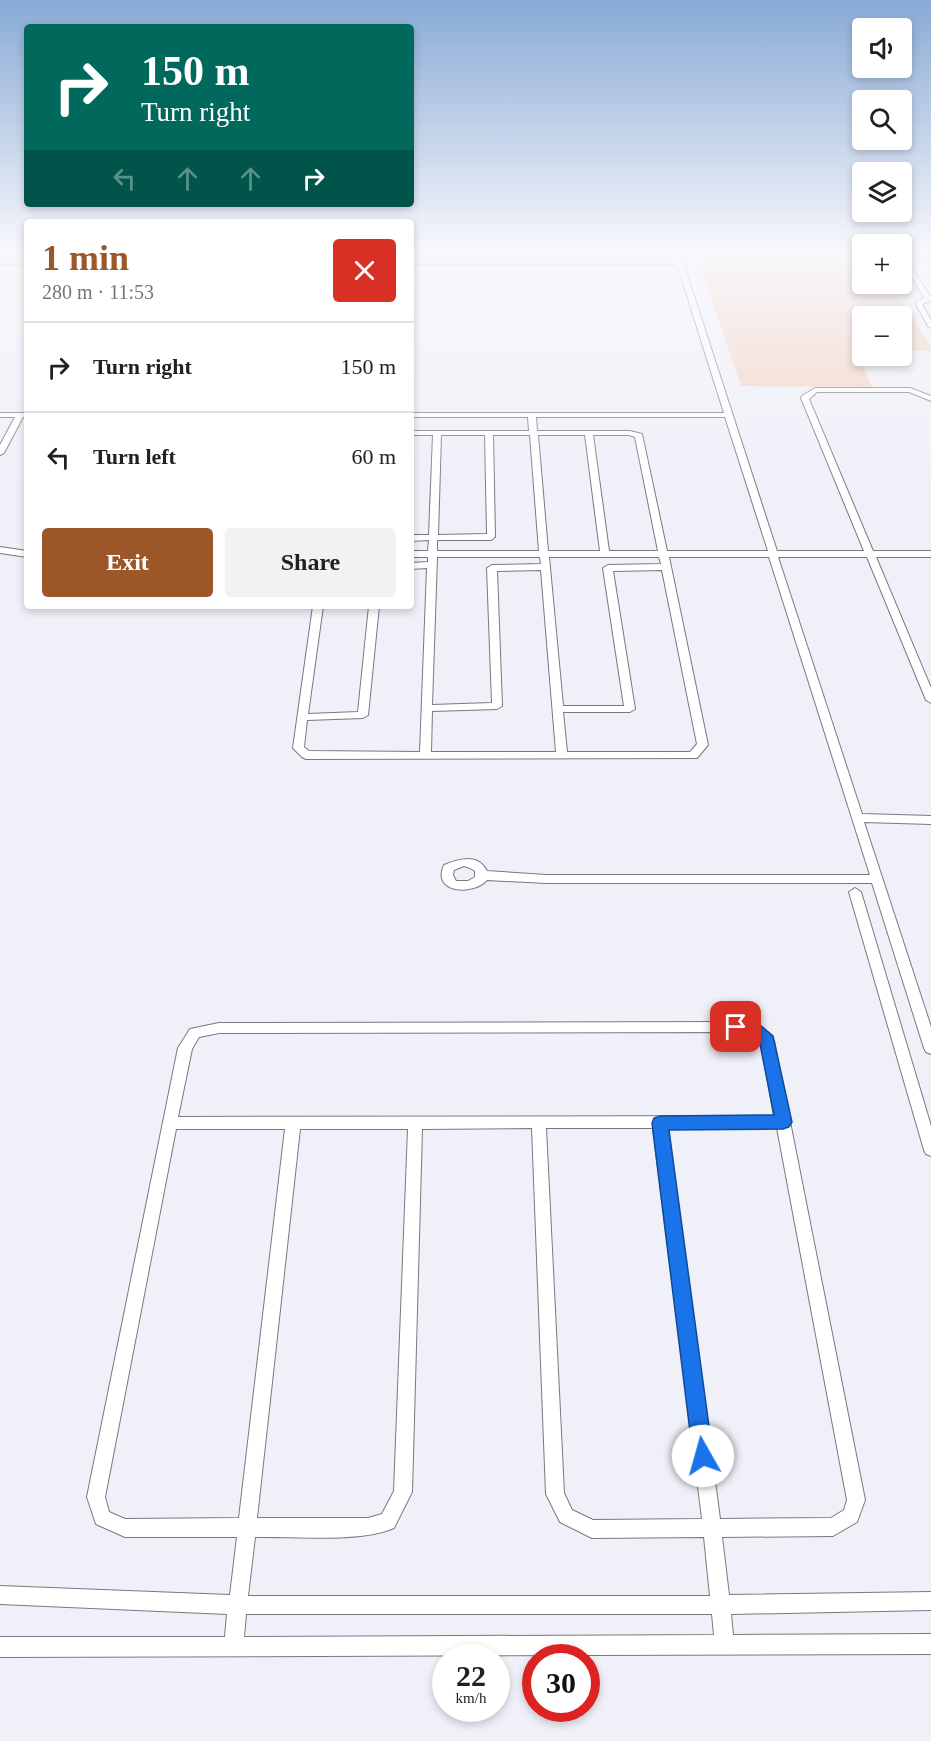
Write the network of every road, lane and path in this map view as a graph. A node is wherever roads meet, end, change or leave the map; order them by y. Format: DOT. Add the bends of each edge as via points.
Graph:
graph roads {
  1 [pos="702,332"];
  2 [pos="931,399"];
  3 [pos="23,415"];
  4 [pos="414,415"];
  5 [pos="532,415"];
  6 [pos="728,415"];
  7 [pos="1,417"];
  8 [pos="414,433"];
  9 [pos="438,433"];
  10 [pos="489,433"];
  11 [pos="533,433"];
  12 [pos="589,433"];
  13 [pos="0,453"];
  14 [pos="414,538"];
  15 [pos="433,538"];
  16 [pos="0,550"];
  17 [pos="604,553"];
  18 [pos="663,553"];
  19 [pos="24,554"];
  20 [pos="414,554"];
  21 [pos="433,554"];
  22 [pos="544,554"];
  23 [pos="774,554"];
  24 [pos="870,554"];
  25 [pos="931,554"];
  26 [pos="24,555"];
  27 [pos="0,559"];
  28 [pos="432,565"];
  29 [pos="414,566"];
  30 [pos="545,567"];
  31 [pos="666,567"];
  32 [pos="318,609"];
  33 [pos="374,609"];
  34 [pos="931,699"];
  35 [pos="426,708"];
  36 [pos="558,709"];
  37 [pos="303,717"];
  38 [pos="425,756"];
  39 [pos="562,756"];
  40 [pos="859,818"];
  41 [pos="931,820"];
  42 [pos="482,875"];
  43 [pos="877,879"];
  44 [pos="855,892"];
  45 [pos="931,1048"];
  46 [pos="783,1122"];
  47 [pos="170,1123"];
  48 [pos="293,1123"];
  49 [pos="660,1123"];
  50 [pos="415,1124"];
  51 [pos="538,1124"];
  52 [pos="931,1150"];
  53 [pos="246,1527"];
  54 [pos="712,1527"];
  55 [pos="0,1595"];
  56 [pos="931,1601"];
  57 [pos="237,1605"];
  58 [pos="720,1605"];
  59 [pos="931,1644"];
  60 [pos="725,1646"];
  61 [pos="0,1647"];
  62 [pos="233,1647"];
  1 -- 6 [label="street"];
  2 -- 24 [label="street" via="910,390 815,390 805,398"];
  3 -- 7 [label="street"];
  3 -- 13 [label="street"];
  4 -- 5 [label="street"];
  5 -- 6 [label="street"];
  5 -- 11 [label="street"];
  6 -- 23 [label="street"];
  8 -- 9 [label="street"];
  9 -- 10 [label="street"];
  9 -- 15 [label="street"];
  10 -- 11 [label="street"];
  10 -- 15 [label="street" via="491,537"];
  11 -- 12 [label="street"];
  11 -- 22 [label="street"];
  12 -- 17 [label="street"];
  12 -- 18 [label="street" via="639,436"];
  14 -- 15 [label="street"];
  15 -- 21 [label="street"];
  16 -- 19 [label="street"];
  17 -- 18 [label="street"];
  17 -- 22 [label="street"];
  18 -- 23 [label="street"];
  18 -- 31 [label="street"];
  20 -- 21 [label="street"];
  21 -- 22 [label="street"];
  21 -- 28 [label="street"];
  22 -- 30 [label="street"];
  23 -- 24 [label="street"];
  23 -- 40 [label="street"];
  24 -- 25 [label="street"];
  24 -- 34 [label="street"];
  26 -- 27 [label="street"];
  28 -- 29 [label="street"];
  28 -- 35 [label="street"];
  30 -- 35 [label="street" via="492,568 497,706"];
  30 -- 36 [label="street"];
  31 -- 36 [label="street" via="608,568 630,709"];
  31 -- 39 [label="street" via="703,745 693,756"];
  32 -- 37 [label="street"];
  33 -- 37 [label="street" via="363,715"];
  35 -- 38 [label="street"];
  36 -- 39 [label="street"];
  37 -- 38 [label="street" via="298,748 306,755"];
  38 -- 39 [label="street"];
  40 -- 41 [label="street"];
  40 -- 43 [label="street"];
  42 -- 43 [label="street" via="546,879"];
  43 -- 45 [label="street"];
  44 -- 52 [label="street"];
  46 -- 47 [label="street" via="767,1041 755,1030 701,1027 219,1028 195,1033 185,1048"];
  46 -- 49 [label="street"];
  46 -- 54 [label="street" via="856,1500 851,1516 833,1527"];
  47 -- 48 [label="street"];
  47 -- 53 [label="street" via="96,1497 102,1518 125,1528"];
  48 -- 50 [label="street"];
  48 -- 53 [label="street"];
  49 -- 51 [label="street"];
  49 -- 54 [label="street"];
  50 -- 51 [label="street"];
  50 -- 53 [label="street" via="403,1492 388,1522 368,1527"];
  51 -- 54 [label="street" via="555,1494 566,1516 592,1529"];
  53 -- 57 [label="street"];
  54 -- 58 [label="street"];
  55 -- 57 [label="street"];
  56 -- 58 [label="street"];
  57 -- 58 [label="street"];
  57 -- 62 [label="street"];
  58 -- 60 [label="street"];
  59 -- 60 [label="street"];
  60 -- 62 [label="street"];
  61 -- 62 [label="street"];
}
